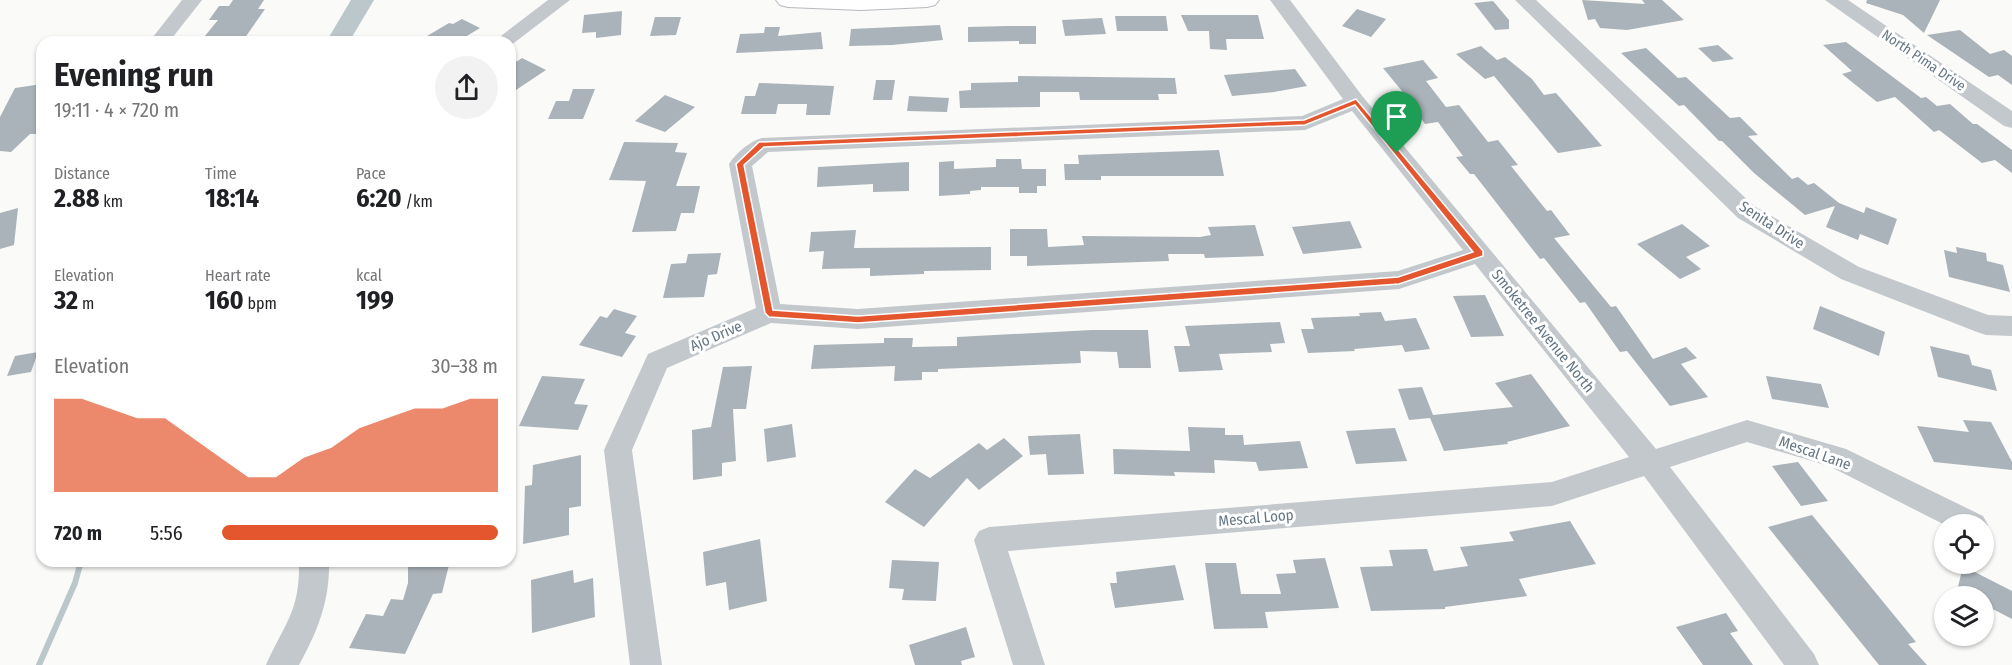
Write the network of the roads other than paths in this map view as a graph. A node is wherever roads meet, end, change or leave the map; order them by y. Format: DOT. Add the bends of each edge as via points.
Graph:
graph roads {
  1 [pos="192,0"];
  2 [pos="560,0"];
  3 [pos="788,0"];
  4 [pos="927,0"];
  5 [pos="1280,0"];
  6 [pos="1525,0"];
  7 [pos="1835,0"];
  8 [pos="164,36"];
  9 [pos="511,36"];
  10 [pos="1356,102"];
  11 [pos="2012,121"];
  12 [pos="1479,254"];
  13 [pos="769,313"];
  14 [pos="2012,326"];
  15 [pos="1649,461"];
  16 [pos="1950,514"];
  17 [pos="314,567"];
  18 [pos="282,665"];
  19 [pos="646,665"];
  20 [pos="1029,665"];
  21 [pos="1803,665"];
  1 -- 8 [label="street"];
  2 -- 9 [label="street"];
  3 -- 4 [label="main road"];
  5 -- 10 [label="street, Smoketree Avenue North"];
  6 -- 14 [label="street, Senita Drive" via="1746,212 1850,273 1986,325"];
  7 -- 11 [label="street, North Pima Drive"];
  10 -- 12 [label="street, Smoketree Avenue North"];
  10 -- 13 [label="street" via="1305,123 762,144 740,164"];
  12 -- 13 [label="street, Ajo Drive" via="1399,280 858,319"];
  12 -- 15 [label="street, Smoketree Avenue North"];
  13 -- 19 [label="street, Ajo Drive" via="657,361 618,450"];
  15 -- 16 [label="street, Mescal Lane" via="1747,431 1836,457"];
  15 -- 20 [label="street, Mescal Loop" via="1552,494 989,540"];
  15 -- 21 [label="street, Smoketree Avenue North"];
  17 -- 18 [label="street" via="311,608"];
}
